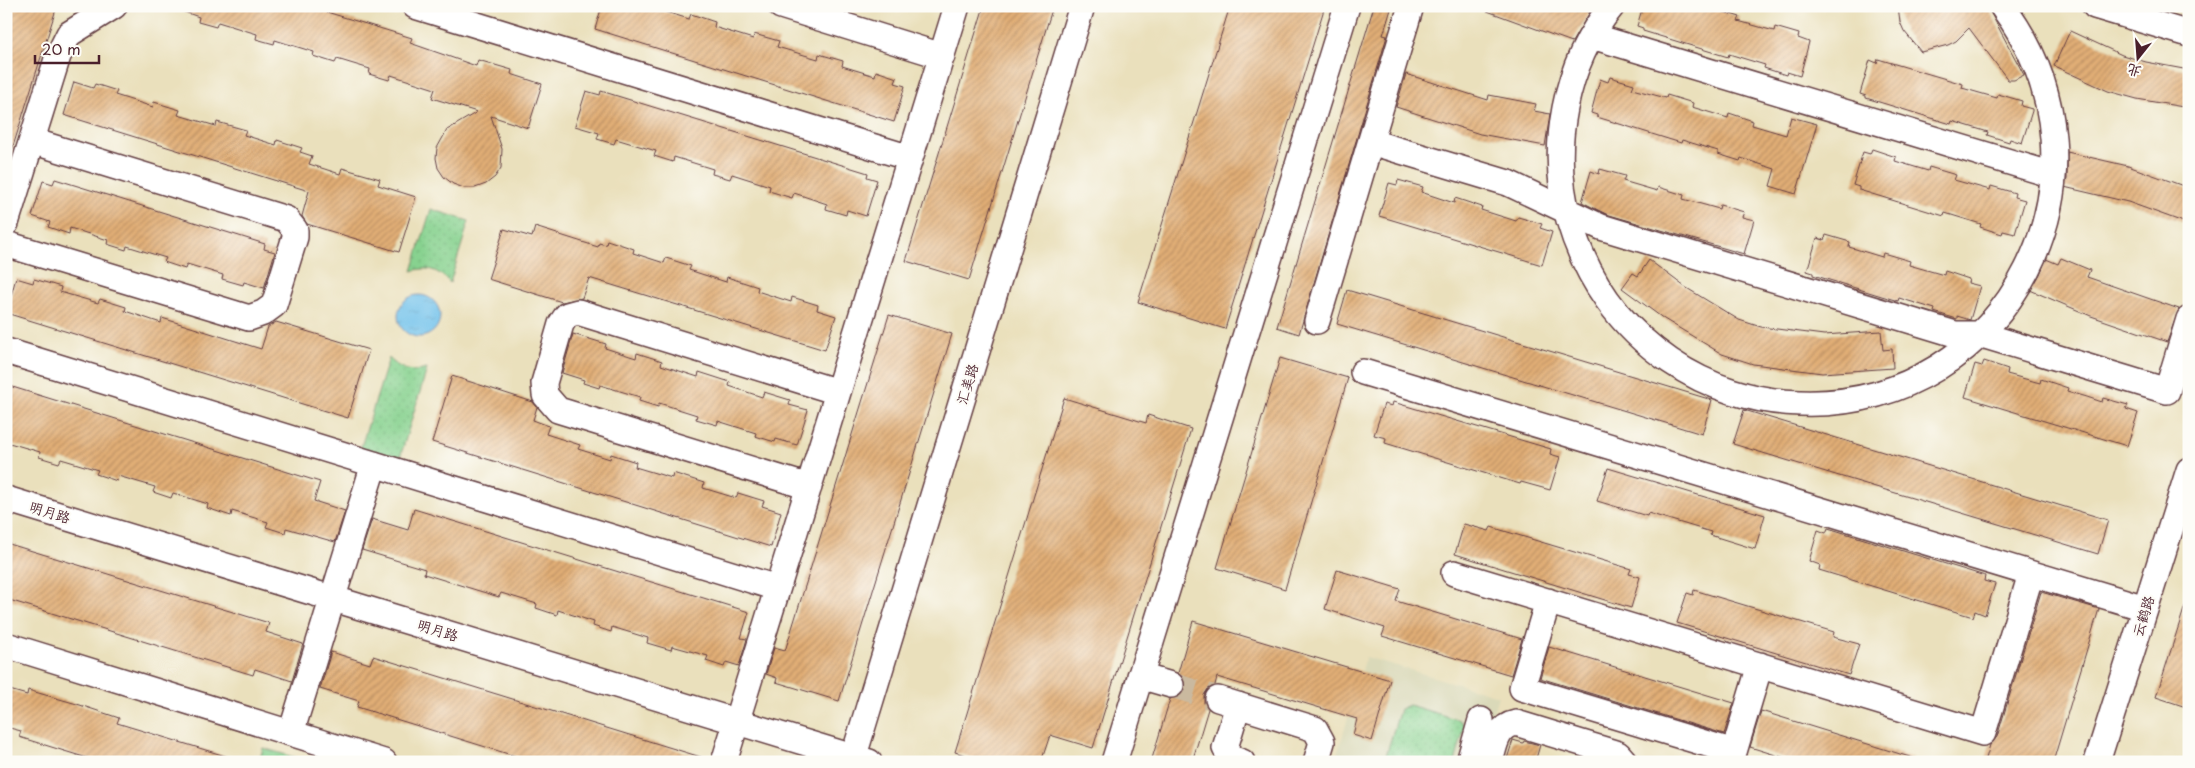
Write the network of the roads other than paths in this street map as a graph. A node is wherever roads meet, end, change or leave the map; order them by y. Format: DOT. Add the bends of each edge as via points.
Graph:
graph roads {
  1 [pos="114,6"];
  2 [pos="415,6"];
  3 [pos="781,6"];
  4 [pos="957,6"];
  5 [pos="1082,6"];
  6 [pos="1347,6"];
  7 [pos="1411,6"];
  8 [pos="1612,6"];
  9 [pos="2002,6"];
  10 [pos="2096,6"];
  11 [pos="2189,34"];
  12 [pos="1592,36"];
  13 [pos="942,56"];
  14 [pos="32,141"];
  15 [pos="1371,142"];
  16 [pos="910,158"];
  17 [pos="2053,175"];
  18 [pos="1567,211"];
  19 [pos="6,223"];
  20 [pos="6,244"];
  21 [pos="2189,319"];
  22 [pos="1317,321"];
  23 [pos="1979,334"];
  24 [pos="6,351"];
  25 [pos="1364,372"];
  26 [pos="838,392"];
  27 [pos="374,464"];
  28 [pos="2189,470"];
  29 [pos="808,487"];
  30 [pos="6,499"];
  31 [pos="1454,573"];
  32 [pos="2031,574"];
  33 [pos="778,588"];
  34 [pos="333,598"];
  35 [pos="1548,601"];
  36 [pos="2145,608"];
  37 [pos="6,646"];
  38 [pos="1760,665"];
  39 [pos="1140,676"];
  40 [pos="1171,685"];
  41 [pos="1482,720"];
  42 [pos="736,721"];
  43 [pos="291,733"];
  44 [pos="858,760"];
  45 [pos="384,762"];
  46 [pos="724,762"];
  47 [pos="1114,762"];
  48 [pos="1242,762"];
  49 [pos="1316,762"];
  50 [pos="1469,762"];
  51 [pos="1490,762"];
  52 [pos="1625,762"];
  53 [pos="2097,762"];
  1 -- 14 [label="street" via="69,34 58,56"];
  2 -- 16 [label="street"];
  3 -- 13 [label="street"];
  4 -- 13 [label="street"];
  5 -- 44 [label="street, 汇美路"];
  6 -- 39 [label="street"];
  7 -- 15 [label="street"];
  8 -- 12 [label="street"];
  9 -- 17 [label="street" via="2028,46 2042,82 2053,130"];
  10 -- 11 [label="street"];
  12 -- 17 [label="street"];
  12 -- 18 [label="street" via="1572,81 1562,132 1561,168"];
  13 -- 16 [label="street"];
  14 -- 19 [label="street"];
  14 -- 20 [label="street" via="286,219 295,230 295,237 274,305 249,318"];
  15 -- 18 [label="street" via="1508,183"];
  15 -- 22 [label="street"];
  16 -- 26 [label="street"];
  17 -- 23 [label="street" via="2047,218 2026,273 2010,298"];
  18 -- 23 [label="street" via="1601,227 1955,334"];
  18 -- 23 [label="street" via="1584,263 1598,288 1627,325 1655,351 1679,367 1730,391 1795,403 1843,401 1871,395 1924,375"];
  21 -- 23 [label="street" via="2167,391"];
  24 -- 27 [label="street"];
  25 -- 32 [label="street"];
  26 -- 29 [label="street"];
  26 -- 29 [label="street" via="578,312 567,315 561,324 544,383 545,395 558,410"];
  27 -- 33 [label="street"];
  27 -- 34 [label="street"];
  28 -- 36 [label="street, 云鹤路"];
  29 -- 33 [label="street"];
  30 -- 34 [label="street, 明月路"];
  31 -- 35 [label="street"];
  32 -- 36 [label="street"];
  32 -- 38 [label="street" via="1983,733"];
  33 -- 42 [label="street"];
  34 -- 42 [label="street, 明月路"];
  34 -- 43 [label="street"];
  35 -- 38 [label="street"];
  35 -- 38 [label="street" via="1522,688 1540,694 1734,752"];
  36 -- 53 [label="street, 云鹤路"];
  37 -- 43 [label="street"];
  39 -- 40 [label="street"];
  39 -- 47 [label="street"];
  41 -- 50 [label="street"];
  42 -- 44 [label="street, 明月路"];
  42 -- 46 [label="street"];
  43 -- 45 [label="street"];
  48 -- 49 [label="street" via="1231,758 1225,748 1228,702 1315,729 1322,742"];
  51 -- 52 [label="street" via="1499,733 1506,725 1516,723 1618,754"];
}
